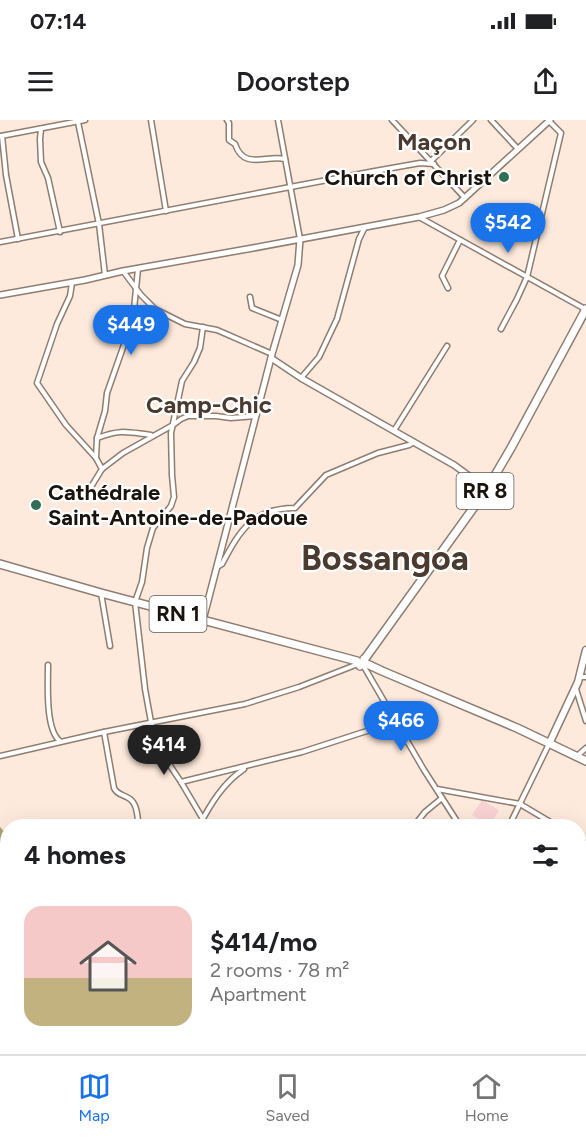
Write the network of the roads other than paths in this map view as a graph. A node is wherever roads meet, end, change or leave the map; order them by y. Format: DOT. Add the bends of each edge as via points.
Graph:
graph roads {
  1 [pos="151,120"];
  2 [pos="227,120"];
  3 [pos="278,120"];
  4 [pos="392,120"];
  5 [pos="473,120"];
  6 [pos="491,120"];
  7 [pos="81,121"];
  8 [pos="550,121"];
  9 [pos="41,129"];
  10 [pos="0,136"];
  11 [pos="519,149"];
  12 [pos="285,159"];
  13 [pos="432,162"];
  14 [pos="3,173"];
  15 [pos="290,187"];
  16 [pos="465,198"];
  17 [pos="166,211"];
  18 [pos="419,217"];
  19 [pos="99,224"];
  20 [pos="364,227"];
  21 [pos="60,232"];
  22 [pos="18,239"];
  23 [pos="300,239"];
  24 [pos="460,240"];
  25 [pos="0,242"];
  26 [pos="138,269"];
  27 [pos="123,270"];
  28 [pos="105,275"];
  29 [pos="527,277"];
  30 [pos="72,282"];
  31 [pos="448,288"];
  32 [pos="136,289"];
  33 [pos="0,296"];
  34 [pos="250,297"];
  35 [pos="586,309"];
  36 [pos="282,320"];
  37 [pos="203,327"];
  38 [pos="501,329"];
  39 [pos="447,346"];
  40 [pos="271,356"];
  41 [pos="301,378"];
  42 [pos="257,416"];
  43 [pos="173,425"];
  44 [pos="394,429"];
  45 [pos="152,435"];
  46 [pos="97,438"];
  47 [pos="414,441"];
  48 [pos="96,458"];
  49 [pos="102,469"];
  50 [pos="91,487"];
  51 [pos="487,489"];
  52 [pos="0,564"];
  53 [pos="217,567"];
  54 [pos="101,593"];
  55 [pos="135,602"];
  56 [pos="203,620"];
  57 [pos="110,646"];
  58 [pos="586,650"];
  59 [pos="362,663"];
  60 [pos="48,665"];
  61 [pos="581,679"];
  62 [pos="586,721"];
  63 [pos="151,722"];
  64 [pos="402,730"];
  65 [pos="104,732"];
  66 [pos="61,742"];
  67 [pos="549,744"];
  68 [pos="586,748"];
  69 [pos="0,756"];
  70 [pos="576,756"];
  71 [pos="586,761"];
  72 [pos="247,767"];
  73 [pos="181,782"];
  74 [pos="437,789"];
  75 [pos="442,798"];
  76 [pos="520,804"];
  77 [pos="138,819"];
  78 [pos="201,819"];
  79 [pos="203,819"];
  80 [pos="419,819"];
  81 [pos="456,819"];
  82 [pos="512,819"];
  83 [pos="545,819"];
  1 -- 17 [label="street"];
  2 -- 12 [label="street" via="230,140 245,158"];
  3 -- 12 [label="street"];
  4 -- 13 [label="street"];
  5 -- 13 [label="street"];
  6 -- 11 [label="street"];
  7 -- 9 [label="street"];
  7 -- 19 [label="street"];
  8 -- 11 [label="street"];
  8 -- 29 [label="street" via="561,133"];
  9 -- 10 [label="street"];
  9 -- 21 [label="street" via="41,162"];
  10 -- 14 [label="street"];
  11 -- 16 [label="street"];
  12 -- 15 [label="street"];
  13 -- 15 [label="street"];
  13 -- 16 [label="street"];
  14 -- 22 [label="street"];
  15 -- 17 [label="street"];
  15 -- 23 [label="street"];
  16 -- 18 [label="street" via="453,207"];
  17 -- 19 [label="street"];
  18 -- 20 [label="street"];
  18 -- 24 [label="street"];
  19 -- 21 [label="street"];
  19 -- 28 [label="street"];
  20 -- 23 [label="street"];
  20 -- 41 [label="street" via="337,319 319,357"];
  21 -- 22 [label="street"];
  22 -- 25 [label="street"];
  23 -- 26 [label="street"];
  23 -- 36 [label="street" via="298,265"];
  24 -- 29 [label="street"];
  24 -- 31 [label="street" via="442,276"];
  26 -- 27 [label="street"];
  26 -- 32 [label="street"];
  27 -- 28 [label="street"];
  27 -- 32 [label="street"];
  28 -- 30 [label="street"];
  29 -- 35 [label="street"];
  29 -- 38 [label="street"];
  30 -- 33 [label="street"];
  30 -- 48 [label="street" via="37,383 66,425"];
  32 -- 37 [label="street" via="155,309 185,324"];
  32 -- 46 [label="street" via="134,319 107,393"];
  34 -- 36 [label="street" via="252,308"];
  35 -- 51 [label="main road, RR 8"];
  36 -- 40 [label="street"];
  37 -- 40 [label="street"];
  37 -- 43 [label="street" via="200,348 182,381"];
  39 -- 44 [label="street"];
  40 -- 41 [label="street"];
  40 -- 42 [label="street"];
  41 -- 44 [label="street"];
  42 -- 43 [label="street" via="188,416"];
  42 -- 53 [label="street"];
  43 -- 45 [label="street"];
  43 -- 55 [label="street" via="174,497 153,528"];
  44 -- 47 [label="street"];
  45 -- 46 [label="street" via="126,430"];
  45 -- 49 [label="street"];
  46 -- 48 [label="street"];
  47 -- 51 [label="street"];
  47 -- 53 [label="street" via="326,475 295,508 277,508 259,516 238,534"];
  48 -- 49 [label="street"];
  49 -- 50 [label="street"];
  51 -- 59 [label="main road, RR 8"];
  52 -- 54 [label="main road, RN 1"];
  53 -- 56 [label="street"];
  54 -- 55 [label="main road, RN 1"];
  54 -- 57 [label="street"];
  55 -- 56 [label="main road, RN 1"];
  55 -- 63 [label="street"];
  56 -- 59 [label="main road, RN 1"];
  58 -- 61 [label="main road"];
  59 -- 63 [label="street" via="245,704"];
  59 -- 64 [label="street"];
  59 -- 67 [label="main road, RN 1"];
  60 -- 66 [label="street" via="49,711 56,738"];
  61 -- 62 [label="street" via="576,690"];
  61 -- 67 [label="main road"];
  63 -- 65 [label="street"];
  63 -- 73 [label="street" via="159,749"];
  64 -- 72 [label="street" via="373,729"];
  64 -- 74 [label="street"];
  65 -- 66 [label="street"];
  65 -- 77 [label="street" via="114,788 116,793 132,800"];
  66 -- 69 [label="street"];
  67 -- 70 [label="main road, RN 1"];
  67 -- 76 [label="street"];
  68 -- 70 [label="street"];
  70 -- 71 [label="main road, RN 1"];
  72 -- 73 [label="street"];
  72 -- 79 [label="street" via="230,780"];
  73 -- 78 [label="street"];
  74 -- 75 [label="street"];
  74 -- 76 [label="street"];
  75 -- 80 [label="street"];
  75 -- 81 [label="street"];
  76 -- 82 [label="street"];
  76 -- 83 [label="street"];
}
